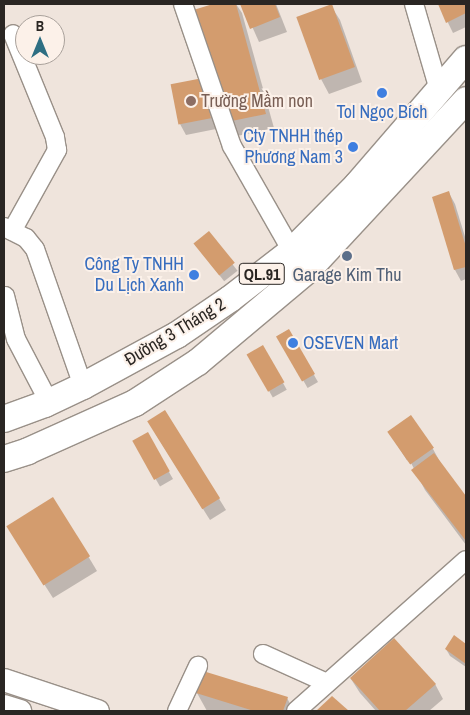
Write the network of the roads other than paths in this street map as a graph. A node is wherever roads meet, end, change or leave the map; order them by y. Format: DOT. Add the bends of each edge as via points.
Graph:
graph roads {
  1 [pos="183,4"];
  2 [pos="414,4"];
  3 [pos="9,28"];
  4 [pos="466,59"];
  5 [pos="439,90"];
  6 [pos="466,100"];
  7 [pos="8,229"];
  8 [pos="292,251"];
  9 [pos="5,296"];
  10 [pos="83,386"];
  11 [pos="49,402"];
  12 [pos="4,419"];
  13 [pos="4,459"];
  14 [pos="466,560"];
  15 [pos="263,654"];
  16 [pos="198,666"];
  17 [pos="4,680"];
  18 [pos="327,682"];
  19 [pos="4,706"];
  20 [pos="20,711"];
  21 [pos="98,711"];
  22 [pos="177,711"];
  23 [pos="296,711"];
  1 -- 8 [label="street" via="232,146"];
  2 -- 5 [label="street"];
  3 -- 7 [label="street" via="55,137 57,150"];
  4 -- 5 [label="highway, Đường 3 Tháng 2 / QL.91"];
  5 -- 8 [label="highway, Đường 3 Tháng 2 / QL.91" via="358,184"];
  6 -- 13 [label="highway, Đường 3 Tháng 2 / QL.91" via="310,268 198,362 135,403"];
  7 -- 10 [label="street" via="26,238 38,256"];
  8 -- 10 [label="highway, Đường 3 Tháng 2 / QL.91" via="230,299 177,334"];
  9 -- 11 [label="street" via="16,339"];
  10 -- 11 [label="highway, Đường 3 Tháng 2 / QL.91"];
  11 -- 12 [label="highway, Đường 3 Tháng 2 / QL.91"];
  14 -- 18 [label="street"];
  15 -- 18 [label="street"];
  16 -- 22 [label="street"];
  17 -- 21 [label="main road"];
  18 -- 23 [label="street"];
  19 -- 20 [label="main road"];
}
